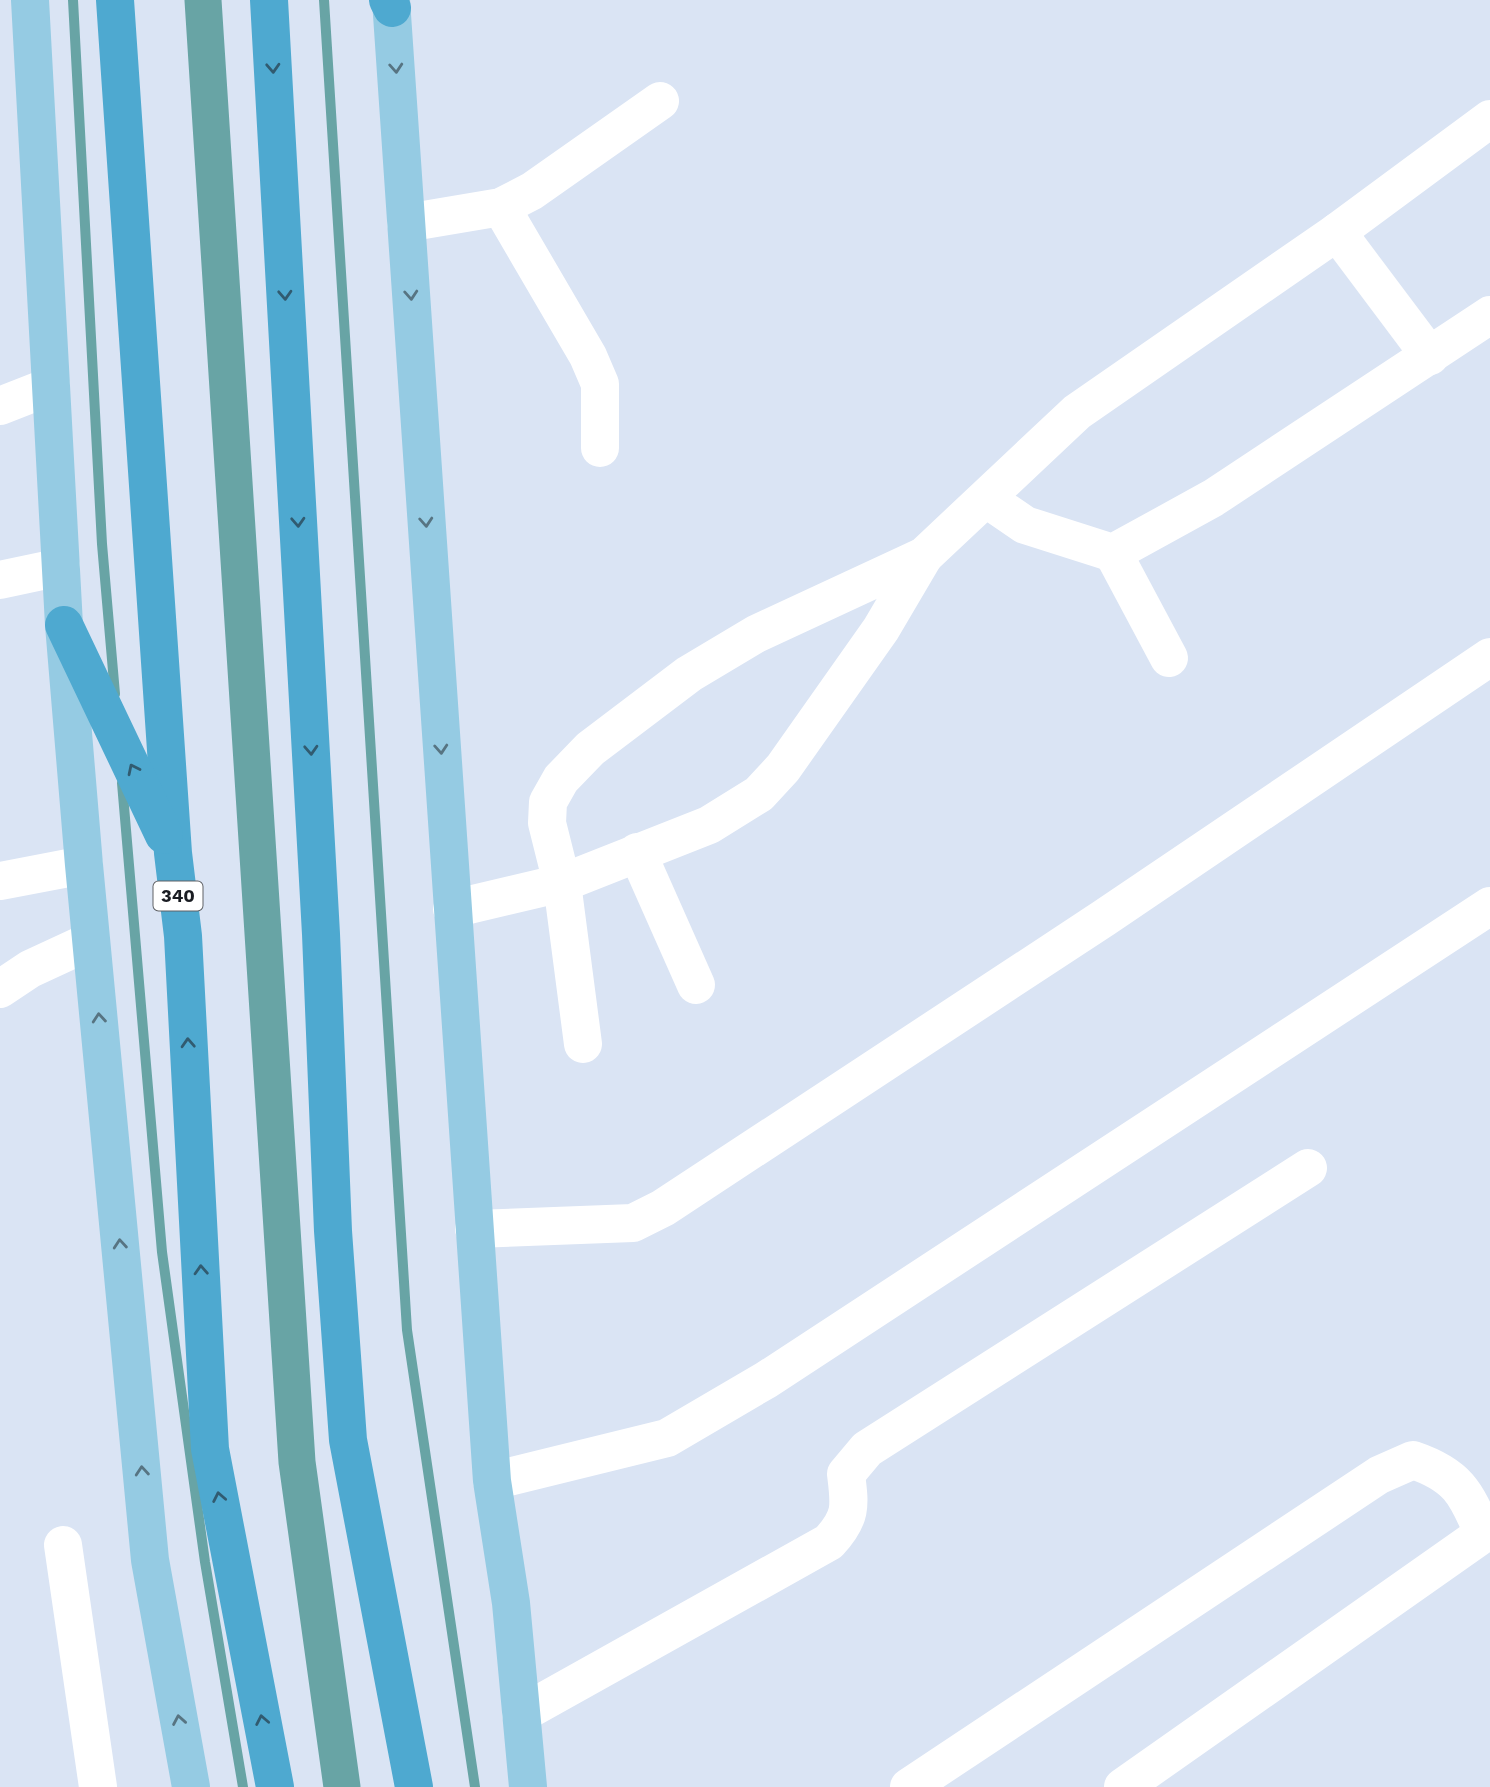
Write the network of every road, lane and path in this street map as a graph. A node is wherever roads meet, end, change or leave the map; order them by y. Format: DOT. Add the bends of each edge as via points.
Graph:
graph roads {
  1 [pos="30,0"];
  2 [pos="115,0"];
  3 [pos="269,0"];
  4 [pos="390,3"];
  5 [pos="660,101"];
  6 [pos="1490,119"];
  7 [pos="501,207"];
  8 [pos="406,223"];
  9 [pos="1337,232"];
  10 [pos="1490,316"];
  11 [pos="1430,356"];
  12 [pos="51,386"];
  13 [pos="0,406"];
  14 [pos="600,448"];
  15 [pos="986,499"];
  16 [pos="1113,553"];
  17 [pos="924,556"];
  18 [pos="61,567"];
  19 [pos="0,580"];
  20 [pos="64,625"];
  21 [pos="1490,657"];
  22 [pos="1169,658"];
  23 [pos="637,852"];
  24 [pos="173,853"];
  25 [pos="84,864"];
  26 [pos="0,881"];
  27 [pos="562,883"];
  28 [pos="1490,906"];
  29 [pos="452,909"];
  30 [pos="84,944"];
  31 [pos="696,985"];
  32 [pos="0,989"];
  33 [pos="583,1044"];
  34 [pos="1308,1168"];
  35 [pos="474,1229"];
  36 [pos="492,1481"];
  37 [pos="1487,1531"];
  38 [pos="63,1545"];
  39 [pos="521,1714"];
  40 [pos="1162,1776"];
  41 [pos="98,1787"];
  42 [pos="191,1787"];
  43 [pos="275,1787"];
  44 [pos="414,1787"];
  45 [pos="528,1787"];
  46 [pos="909,1787"];
  47 [pos="1123,1787"];
  1 -- 12 [label="main road"];
  2 -- 24 [label="highway, 340"];
  3 -- 44 [label="highway, one-way" via="333,1231 348,1440"];
  4 -- 8 [label="main road, one-way"];
  5 -- 7 [label="street"];
  6 -- 9 [label="street"];
  7 -- 8 [label="street"];
  7 -- 14 [label="street" via="600,384"];
  8 -- 29 [label="main road, one-way"];
  9 -- 11 [label="street"];
  9 -- 15 [label="street" via="1077,412"];
  10 -- 11 [label="street"];
  11 -- 16 [label="street" via="1213,498"];
  12 -- 13 [label="street"];
  12 -- 18 [label="main road"];
  15 -- 16 [label="street" via="1025,525"];
  15 -- 17 [label="street"];
  16 -- 22 [label="street"];
  17 -- 23 [label="street" via="881,629 783,768 759,794 709,825"];
  17 -- 27 [label="street" via="756,634 689,674 590,749 561,779 548,802 547,823"];
  18 -- 19 [label="street"];
  18 -- 20 [label="main road"];
  24 -- 20 [label="highway, one-way"];
  20 -- 25 [label="main road"];
  21 -- 35 [label="street" via="663,1208 633,1223"];
  23 -- 27 [label="street"];
  23 -- 31 [label="street"];
  43 -- 24 [label="highway, 340, one-way" via="210,1449 183,936"];
  25 -- 26 [label="street"];
  42 -- 25 [label="main road, one-way" via="150,1560"];
  27 -- 29 [label="street"];
  27 -- 33 [label="street"];
  28 -- 36 [label="street" via="777,1373 678,1432"];
  29 -- 35 [label="main road"];
  30 -- 32 [label="street"];
  34 -- 39 [label="street" via="867,1449 846,1474 850,1501 846,1524 829,1542"];
  35 -- 36 [label="main road"];
  36 -- 39 [label="main road" via="511,1604"];
  37 -- 40 [label="street"];
  37 -- 46 [label="street" via="1466,1494 1441,1470 1413,1460 1379,1475"];
  38 -- 41 [label="street"];
  39 -- 45 [label="main road"];
  40 -- 47 [label="street"];
}
